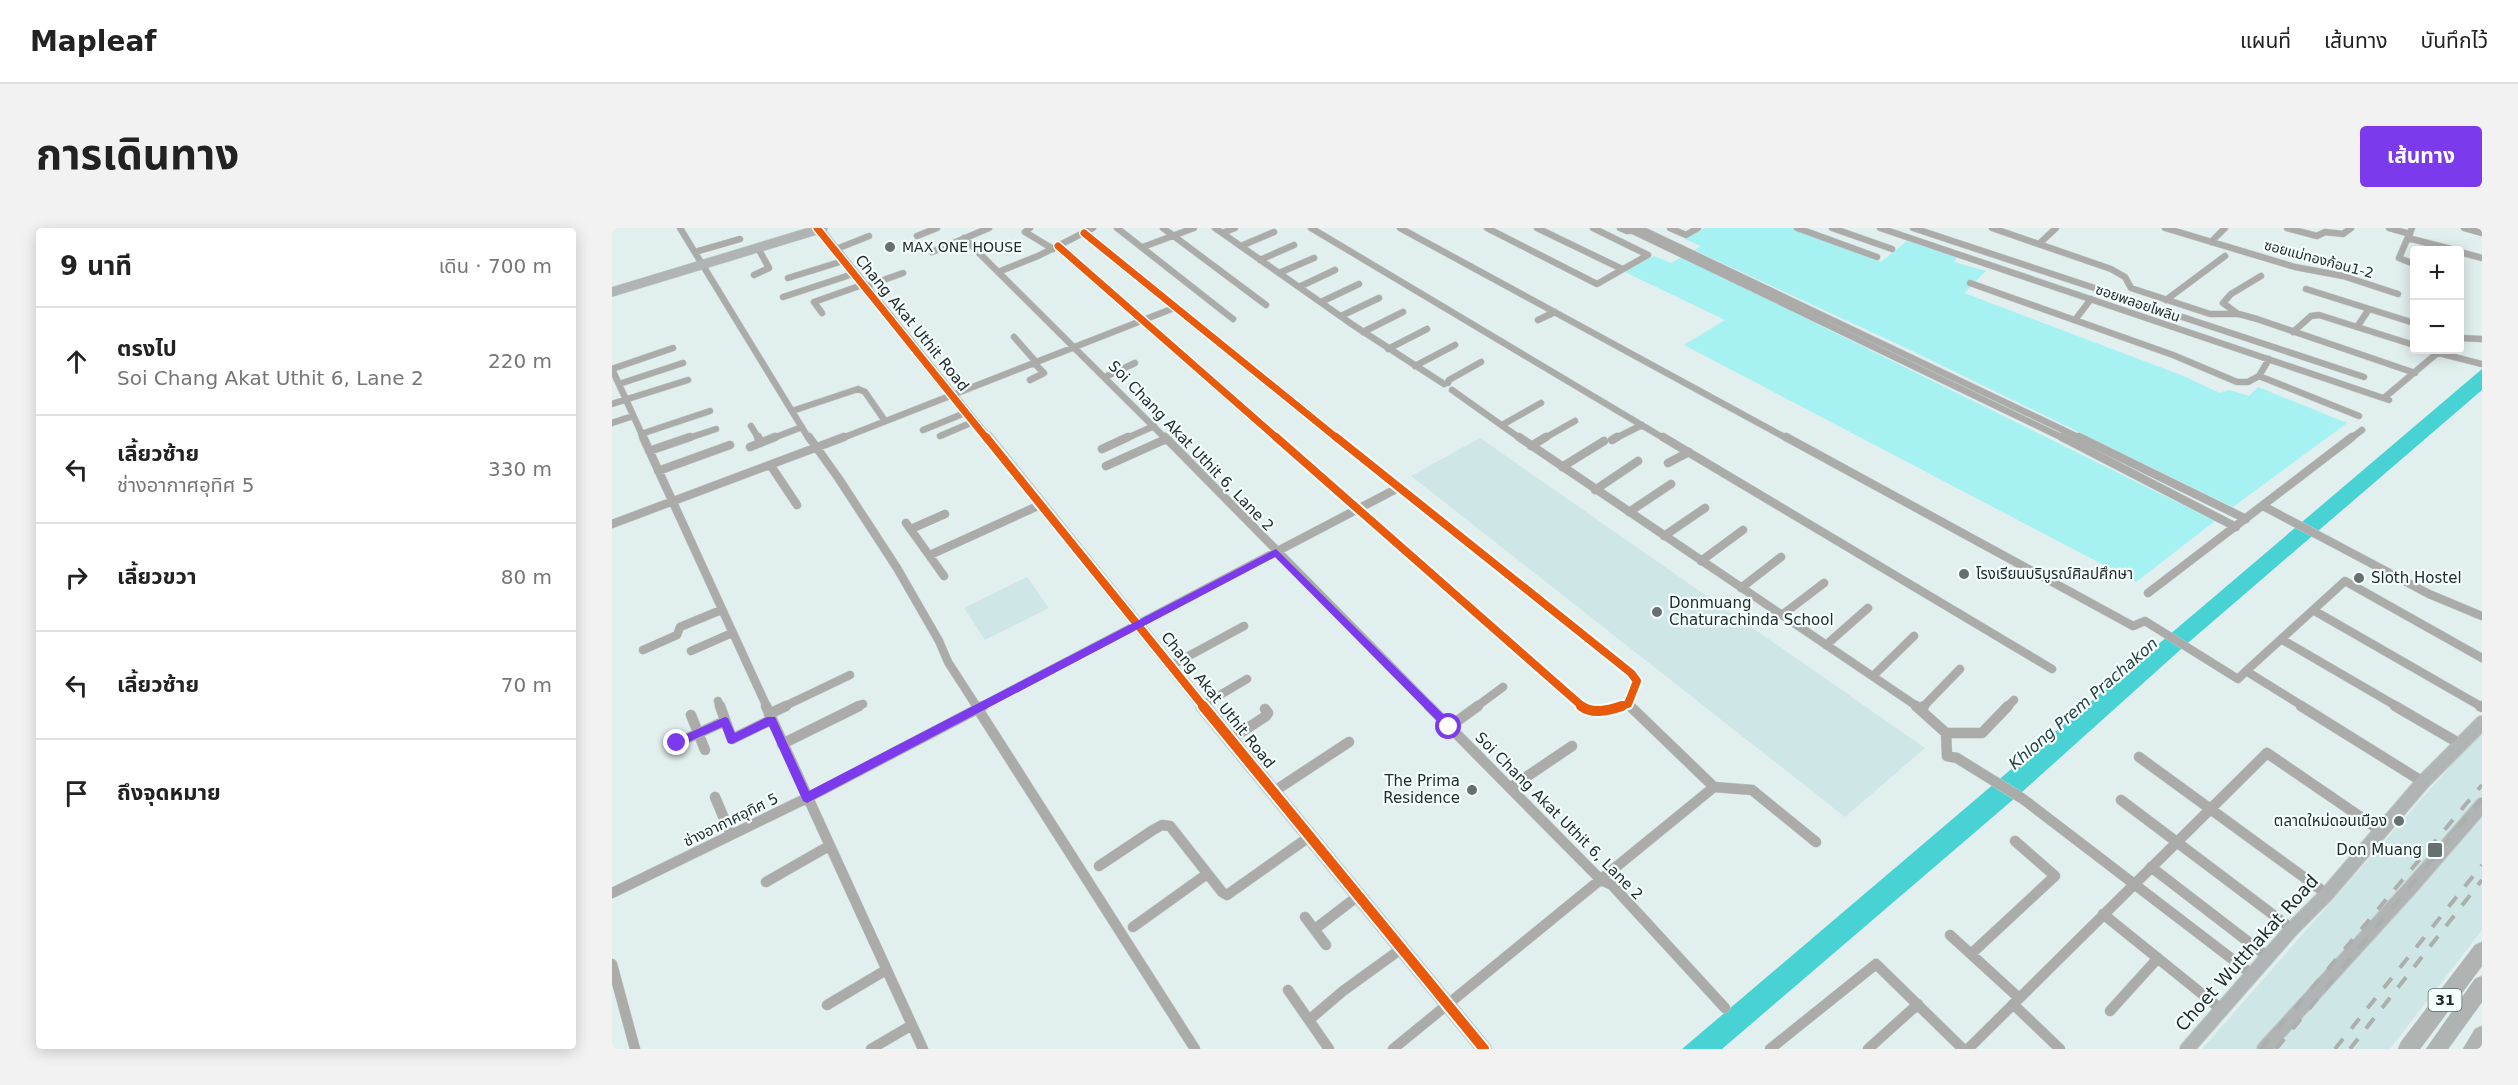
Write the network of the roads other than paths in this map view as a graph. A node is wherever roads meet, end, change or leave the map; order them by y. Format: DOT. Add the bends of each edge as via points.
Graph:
graph roads {
  1 [pos="680,228"];
  2 [pos="820,228"];
  3 [pos="937,228"];
  4 [pos="989,228"];
  5 [pos="1030,228"];
  6 [pos="1093,228"];
  7 [pos="1117,228"];
  8 [pos="1163,228"];
  9 [pos="1194,228"];
  10 [pos="1215,228"];
  11 [pos="1235,228"];
  12 [pos="1311,228"];
  13 [pos="1400,228"];
  14 [pos="1487,228"];
  15 [pos="1537,228"];
  16 [pos="1593,228"];
  17 [pos="1670,228"];
  18 [pos="1698,228"];
  19 [pos="1797,228"];
  20 [pos="1832,228"];
  21 [pos="1880,228"];
  22 [pos="1913,228"];
  23 [pos="1994,228"];
  24 [pos="2056,228"];
  25 [pos="2165,228"];
  26 [pos="2225,228"];
  27 [pos="2287,228"];
  28 [pos="2350,228"];
  29 [pos="2389,228"];
  30 [pos="2464,228"];
  31 [pos="1622,229"];
  32 [pos="1637,229"];
  33 [pos="1845,230"];
  34 [pos="1274,232"];
  35 [pos="1084,233"];
  36 [pos="1222,233"];
  37 [pos="2410,233"];
  38 [pos="2482,233"];
  39 [pos="869,236"];
  40 [pos="917,236"];
  41 [pos="1175,236"];
  42 [pos="1611,237"];
  43 [pos="964,238"];
  44 [pos="740,239"];
  45 [pos="1831,241"];
  46 [pos="2211,242"];
  47 [pos="2040,243"];
  48 [pos="1294,245"];
  49 [pos="1240,246"];
  50 [pos="2444,246"];
  51 [pos="1143,247"];
  52 [pos="758,248"];
  53 [pos="1055,248"];
  54 [pos="1892,249"];
  55 [pos="834,250"];
  56 [pos="695,252"];
  57 [pos="932,252"];
  58 [pos="2464,253"];
  59 [pos="2225,256"];
  60 [pos="1877,257"];
  61 [pos="1314,258"];
  62 [pos="2482,258"];
  63 [pos="1260,260"];
  64 [pos="843,261"];
  65 [pos="2410,262"];
  66 [pos="703,264"];
  67 [pos="1622,269"];
  68 [pos="1335,270"];
  69 [pos="998,272"];
  70 [pos="903,273"];
  71 [pos="1279,273"];
  72 [pos="853,274"];
  73 [pos="754,275"];
  74 [pos="2261,276"];
  75 [pos="788,278"];
  76 [pos="1359,284"];
  77 [pos="1970,284"];
  78 [pos="863,286"];
  79 [pos="1299,287"];
  80 [pos="2131,288"];
  81 [pos="2306,288"];
  82 [pos="612,292"];
  83 [pos="2398,294"];
  84 [pos="2120,296"];
  85 [pos="783,297"];
  86 [pos="1379,298"];
  87 [pos="2091,299"];
  88 [pos="2166,300"];
  89 [pos="1321,302"];
  90 [pos="1266,305"];
  91 [pos="1174,308"];
  92 [pos="2369,309"];
  93 [pos="1403,312"];
  94 [pos="1555,312"];
  95 [pos="822,313"];
  96 [pos="2239,314"];
  97 [pos="1341,316"];
  98 [pos="1233,319"];
  99 [pos="1143,320"];
  100 [pos="1538,320"];
  101 [pos="2075,320"];
  102 [pos="2410,321"];
  103 [pos="2357,327"];
  104 [pos="1427,329"];
  105 [pos="1363,332"];
  106 [pos="2293,332"];
  107 [pos="1014,337"];
  108 [pos="2464,338"];
  109 [pos="2482,339"];
  110 [pos="2250,340"];
  111 [pos="2410,343"];
  112 [pos="1455,345"];
  113 [pos="673,348"];
  114 [pos="1073,348"];
  115 [pos="1388,349"];
  116 [pos="2241,350"];
  117 [pos="2436,354"];
  118 [pos="2449,354"];
  119 [pos="2269,359"];
  120 [pos="1480,362"];
  121 [pos="683,363"];
  122 [pos="1035,363"];
  123 [pos="1135,363"];
  124 [pos="2482,364"];
  125 [pos="1415,366"];
  126 [pos="612,369"];
  127 [pos="2415,373"];
  128 [pos="2259,376"];
  129 [pos="1106,377"];
  130 [pos="2364,377"];
  131 [pos="688,380"];
  132 [pos="1030,380"];
  133 [pos="619,384"];
  134 [pos="1448,386"];
  135 [pos="951,396"];
  136 [pos="625,400"];
  137 [pos="1541,403"];
  138 [pos="612,404"];
  139 [pos="710,411"];
  140 [pos="792,411"];
  141 [pos="633,416"];
  142 [pos="2359,416"];
  143 [pos="969,418"];
  144 [pos="885,421"];
  145 [pos="1575,421"];
  146 [pos="612,423"];
  147 [pos="1502,425"];
  148 [pos="1642,425"];
  149 [pos="751,426"];
  150 [pos="1154,426"];
  151 [pos="802,427"];
  152 [pos="716,429"];
  153 [pos="923,430"];
  154 [pos="2362,430"];
  155 [pos="641,434"];
  156 [pos="2065,434"];
  157 [pos="940,436"];
  158 [pos="1166,439"];
  159 [pos="761,443"];
  160 [pos="730,445"];
  161 [pos="1531,446"];
  162 [pos="750,447"];
  163 [pos="814,448"];
  164 [pos="1102,449"];
  165 [pos="649,451"];
  166 [pos="1689,452"];
  167 [pos="1638,461"];
  168 [pos="1668,463"];
  169 [pos="771,466"];
  170 [pos="1107,466"];
  171 [pos="1562,467"];
  172 [pos="658,471"];
  173 [pos="1671,484"];
  174 [pos="1398,488"];
  175 [pos="1595,490"];
  176 [pos="672,503"];
  177 [pos="1040,505"];
  178 [pos="797,506"];
  179 [pos="2263,506"];
  180 [pos="1705,508"];
  181 [pos="1358,509"];
  182 [pos="1629,512"];
  183 [pos="945,514"];
  184 [pos="2246,519"];
  185 [pos="612,524"];
  186 [pos="2236,527"];
  187 [pos="1743,530"];
  188 [pos="1664,536"];
  189 [pos="1276,552"];
  190 [pos="930,555"];
  191 [pos="1781,556"];
  192 [pos="1701,561"];
  193 [pos="944,576"];
  194 [pos="1824,583"];
  195 [pos="1741,588"];
  196 [pos="2148,593"];
  197 [pos="1868,608"];
  198 [pos="721,610"];
  199 [pos="2313,610"];
  200 [pos="1782,615"];
  201 [pos="2482,616"];
  202 [pos="1139,624"];
  203 [pos="1244,626"];
  204 [pos="732,633"];
  205 [pos="1914,636"];
  206 [pos="2281,639"];
  207 [pos="1826,645"];
  208 [pos="643,650"];
  209 [pos="691,651"];
  210 [pos="2482,658"];
  211 [pos="1172,665"];
  212 [pos="1960,669"];
  213 [pos="2052,669"];
  214 [pos="2246,671"];
  215 [pos="850,675"];
  216 [pos="1872,676"];
  217 [pos="1247,679"];
  218 [pos="1503,687"];
  219 [pos="2014,700"];
  220 [pos="718,701"];
  221 [pos="863,704"];
  222 [pos="1628,704"];
  223 [pos="1203,705"];
  224 [pos="2482,707"];
  225 [pos="978,709"];
  226 [pos="1265,709"];
  227 [pos="1921,709"];
  228 [pos="691,715"];
  229 [pos="770,717"];
  230 [pos="725,721"];
  231 [pos="2482,723"];
  232 [pos="1449,727"];
  233 [pos="698,733"];
  234 [pos="1946,734"];
  235 [pos="1231,739"];
  236 [pos="1349,742"];
  237 [pos="677,743"];
  238 [pos="782,744"];
  239 [pos="2462,745"];
  240 [pos="1572,746"];
  241 [pos="705,750"];
  242 [pos="2139,757"];
  243 [pos="2423,782"];
  244 [pos="1714,787"];
  245 [pos="1510,788"];
  246 [pos="1273,792"];
  247 [pos="715,797"];
  248 [pos="807,798"];
  249 [pos="2121,800"];
  250 [pos="2482,805"];
  251 [pos="2209,809"];
  252 [pos="2381,831"];
  253 [pos="731,835"];
  254 [pos="1309,837"];
  255 [pos="2015,841"];
  256 [pos="2177,841"];
  257 [pos="1816,843"];
  258 [pos="829,846"];
  259 [pos="1099,866"];
  260 [pos="2151,867"];
  261 [pos="1207,873"];
  262 [pos="1601,880"];
  263 [pos="766,882"];
  264 [pos="2134,883"];
  265 [pos="612,893"];
  266 [pos="2327,894"];
  267 [pos="1358,896"];
  268 [pos="2103,914"];
  269 [pos="1305,917"];
  270 [pos="1132,927"];
  271 [pos="1316,929"];
  272 [pos="2292,929"];
  273 [pos="1950,935"];
  274 [pos="1326,945"];
  275 [pos="1401,949"];
  276 [pos="2482,951"];
  277 [pos="1971,954"];
  278 [pos="2268,957"];
  279 [pos="2158,958"];
  280 [pos="612,964"];
  281 [pos="886,970"];
  282 [pos="2253,975"];
  283 [pos="2482,986"];
  284 [pos="1288,990"];
  285 [pos="2016,1001"];
  286 [pos="1918,1004"];
  287 [pos="827,1005"];
  288 [pos="1448,1005"];
  289 [pos="1725,1008"];
  290 [pos="2222,1010"];
  291 [pos="2110,1011"];
  292 [pos="1309,1020"];
  293 [pos="912,1025"];
  294 [pos="2482,1036"];
  295 [pos="635,1049"];
  296 [pos="871,1049"];
  297 [pos="923,1049"];
  298 [pos="1195,1049"];
  299 [pos="1329,1049"];
  300 [pos="1393,1049"];
  301 [pos="1484,1049"];
  302 [pos="1770,1049"];
  303 [pos="1868,1049"];
  304 [pos="1963,1049"];
  305 [pos="1968,1049"];
  306 [pos="2060,1049"];
  307 [pos="2187,1049"];
  308 [pos="2264,1049"];
  309 [pos="2408,1049"];
  310 [pos="2436,1049"];
  311 [pos="2473,1049"];
  1 -- 56 [label="street"];
  2 -- 52 [label="street"];
  2 -- 55 [label="street, Chang Akat Uthit Road"];
  3 -- 40 [label="street"];
  4 -- 43 [label="street"];
  5 -- 53 [label="street" via="1025,232"];
  6 -- 35 [label="street"];
  7 -- 51 [label="street"];
  8 -- 41 [label="street"];
  9 -- 41 [label="street"];
  10 -- 36 [label="street"];
  11 -- 36 [label="street"];
  12 -- 148 [label="street"];
  13 -- 94 [label="street"];
  14 -- 67 [label="street" via="1596,284"];
  15 -- 67 [label="street"];
  16 -- 42 [label="street"];
  17 -- 18 [label="street" via="1686,235"];
  19 -- 45 [label="street"];
  20 -- 33 [label="street"];
  21 -- 87 [label="street, ซอยพลอยไพลิน"];
  22 -- 84 [label="street"];
  23 -- 47 [label="street"];
  24 -- 47 [label="street"];
  25 -- 46 [label="street, ซอยแม่ทองก้อน1-2"];
  26 -- 46 [label="street"];
  27 -- 28 [label="street" via="2317,236 2325,232 2343,234"];
  29 -- 37 [label="street"];
  30 -- 38 [label="street"];
  31 -- 32 [label="street"];
  31 -- 42 [label="street"];
  32 -- 156 [label="street"];
  33 -- 45 [label="street"];
  33 -- 54 [label="street"];
  34 -- 49 [label="street"];
  35 -- 53 [label="street"];
  35 -- 91 [label="street"];
  36 -- 49 [label="street"];
  37 -- 50 [label="street"];
  37 -- 65 [label="street" via="2399,258"];
  39 -- 55 [label="street"];
  41 -- 51 [label="street"];
  41 -- 90 [label="street"];
  42 -- 67 [label="street" via="1648,255"];
  43 -- 57 [label="street"];
  43 -- 69 [label="street, Soi Chang Akat Uthit 6, Lane 2"];
  44 -- 56 [label="street"];
  45 -- 60 [label="street"];
  46 -- 83 [label="street, ซอยแม่ทองก้อน1-2"];
  47 -- 80 [label="street" via="2122,273"];
  48 -- 63 [label="street"];
  49 -- 63 [label="street"];
  51 -- 98 [label="street"];
  52 -- 66 [label="street"];
  52 -- 73 [label="street" via="770,268"];
  53 -- 69 [label="street"];
  53 -- 99 [label="street"];
  55 -- 64 [label="street, Chang Akat Uthit Road"];
  56 -- 66 [label="street"];
  58 -- 62 [label="street"];
  59 -- 88 [label="street"];
  61 -- 71 [label="street"];
  63 -- 71 [label="street"];
  64 -- 72 [label="street, Chang Akat Uthit Road"];
  64 -- 75 [label="street"];
  66 -- 82 [label="street"];
  66 -- 140 [label="street"];
  68 -- 79 [label="street"];
  69 -- 114 [label="street, Soi Chang Akat Uthit 6, Lane 2"];
  70 -- 78 [label="street"];
  71 -- 79 [label="street"];
  72 -- 78 [label="street, Chang Akat Uthit Road"];
  72 -- 85 [label="street"];
  74 -- 96 [label="street" via="2223,303"];
  76 -- 89 [label="street"];
  77 -- 101 [label="street"];
  78 -- 95 [label="street" via="814,302"];
  78 -- 135 [label="street, Chang Akat Uthit Road"];
  79 -- 89 [label="street"];
  80 -- 84 [label="street"];
  80 -- 88 [label="street"];
  81 -- 92 [label="street"];
  84 -- 110 [label="street"];
  86 -- 97 [label="street"];
  87 -- 101 [label="street"];
  87 -- 116 [label="street, ซอยพลอยไพลิน"];
  88 -- 96 [label="street" via="2217,316"];
  89 -- 97 [label="street"];
  91 -- 99 [label="street"];
  91 -- 174 [label="street"];
  92 -- 102 [label="street"];
  92 -- 103 [label="street"];
  93 -- 105 [label="street"];
  94 -- 100 [label="street"];
  94 -- 214 [label="street" via="2133,626 2145,621 2238,679"];
  96 -- 106 [label="street"];
  97 -- 105 [label="street"];
  99 -- 114 [label="street"];
  99 -- 181 [label="street"];
  101 -- 128 [label="street" via="2237,382"];
  103 -- 106 [label="street" via="2315,315"];
  103 -- 111 [label="street"];
  104 -- 115 [label="street"];
  105 -- 115 [label="street"];
  106 -- 127 [label="street"];
  107 -- 122 [label="street"];
  108 -- 109 [label="street"];
  110 -- 116 [label="street"];
  110 -- 130 [label="street"];
  112 -- 125 [label="street"];
  113 -- 126 [label="street"];
  114 -- 122 [label="street"];
  114 -- 129 [label="street, Soi Chang Akat Uthit 6, Lane 2"];
  115 -- 125 [label="street"];
  116 -- 119 [label="street, ซอยพลอยไพลิน"];
  117 -- 127 [label="street"];
  118 -- 124 [label="street"];
  119 -- 127 [label="street, ซอยพลอยไพลิน" via="2387,399"];
  119 -- 128 [label="street"];
  120 -- 134 [label="street" via="1449,380"];
  121 -- 133 [label="street"];
  122 -- 132 [label="street" via="1044,373"];
  122 -- 135 [label="street"];
  123 -- 129 [label="street"];
  125 -- 134 [label="street"];
  126 -- 133 [label="street"];
  128 -- 142 [label="street"];
  129 -- 150 [label="street, Soi Chang Akat Uthit 6, Lane 2"];
  131 -- 136 [label="street"];
  133 -- 136 [label="street"];
  134 -- 147 [label="street"];
  135 -- 143 [label="street, Chang Akat Uthit Road"];
  135 -- 144 [label="street"];
  136 -- 138 [label="street"];
  136 -- 141 [label="street"];
  137 -- 147 [label="street"];
  139 -- 155 [label="street"];
  140 -- 144 [label="street" via="858,389 865,392"];
  140 -- 151 [label="street"];
  141 -- 146 [label="street"];
  141 -- 155 [label="street"];
  143 -- 153 [label="street"];
  143 -- 157 [label="street"];
  143 -- 177 [label="street, Chang Akat Uthit Road"];
  144 -- 163 [label="street"];
  145 -- 161 [label="street"];
  147 -- 161 [label="street"];
  148 -- 166 [label="street"];
  148 -- 171 [label="street"];
  149 -- 159 [label="street"];
  150 -- 158 [label="street, Soi Chang Akat Uthit 6, Lane 2"];
  150 -- 164 [label="street"];
  151 -- 159 [label="street"];
  151 -- 163 [label="street"];
  152 -- 165 [label="street"];
  154 -- 179 [label="street"];
  155 -- 165 [label="street"];
  156 -- 184 [label="street"];
  156 -- 186 [label="street"];
  158 -- 170 [label="street"];
  158 -- 189 [label="street, Soi Chang Akat Uthit 6, Lane 2"];
  159 -- 162 [label="street"];
  160 -- 172 [label="street"];
  161 -- 171 [label="street"];
  163 -- 169 [label="street"];
  163 -- 225 [label="street" via="897,568"];
  165 -- 172 [label="street"];
  166 -- 168 [label="street"];
  166 -- 213 [label="street"];
  167 -- 175 [label="street"];
  169 -- 176 [label="street"];
  169 -- 178 [label="street"];
  171 -- 175 [label="street"];
  172 -- 176 [label="street"];
  173 -- 182 [label="street"];
  174 -- 181 [label="street, ช่างอากาศอุทิศ 5"];
  174 -- 222 [label="street" via="1631,673 1637,681"];
  175 -- 182 [label="street"];
  176 -- 185 [label="street"];
  176 -- 198 [label="street"];
  177 -- 190 [label="street"];
  177 -- 202 [label="street, Chang Akat Uthit Road"];
  179 -- 184 [label="street"];
  179 -- 201 [label="street" via="2429,594"];
  180 -- 188 [label="street"];
  181 -- 189 [label="street, ช่างอากาศอุทิศ 5"];
  181 -- 222 [label="street" via="1586,709 1606,711"];
  182 -- 188 [label="street"];
  183 -- 190 [label="street" via="909,526"];
  184 -- 186 [label="street"];
  186 -- 196 [label="street"];
  187 -- 192 [label="street"];
  188 -- 192 [label="street"];
  189 -- 202 [label="street, ช่างอากาศอุทิศ 5"];
  189 -- 232 [label="street, Soi Chang Akat Uthit 6, Lane 2"];
  190 -- 193 [label="street"];
  191 -- 195 [label="street"];
  192 -- 195 [label="street"];
  194 -- 200 [label="street"];
  195 -- 200 [label="street"];
  197 -- 207 [label="street"];
  198 -- 204 [label="street"];
  198 -- 208 [label="street" via="680,627 677,635"];
  199 -- 206 [label="street"];
  199 -- 210 [label="street" via="2346,581"];
  199 -- 224 [label="street"];
  200 -- 207 [label="street"];
  202 -- 211 [label="street, Chang Akat Uthit Road"];
  202 -- 225 [label="street, ช่างอากาศอุทิศ 5"];
  203 -- 211 [label="street"];
  204 -- 209 [label="street"];
  204 -- 229 [label="street"];
  205 -- 216 [label="street"];
  206 -- 214 [label="street"];
  206 -- 239 [label="street"];
  207 -- 216 [label="street"];
  211 -- 223 [label="street, Chang Akat Uthit Road"];
  212 -- 227 [label="street"];
  214 -- 243 [label="street"];
  215 -- 229 [label="street"];
  216 -- 227 [label="street"];
  217 -- 223 [label="street"];
  218 -- 232 [label="street"];
  219 -- 234 [label="street" via="1983,733"];
  220 -- 230 [label="street"];
  221 -- 238 [label="street"];
  222 -- 244 [label="street"];
  223 -- 235 [label="street, Chang Akat Uthit Road"];
  225 -- 248 [label="street, ช่างอากาศอุทิศ 5"];
  225 -- 298 [label="street"];
  226 -- 235 [label="street" via="1266,716"];
  227 -- 234 [label="street"];
  228 -- 233 [label="street"];
  229 -- 230 [label="street" via="732,740"];
  229 -- 238 [label="street"];
  230 -- 233 [label="street"];
  231 -- 239 [label="street, Choet Wutthakat Road"];
  232 -- 245 [label="street, Soi Chang Akat Uthit 6, Lane 2"];
  233 -- 237 [label="street"];
  233 -- 241 [label="street"];
  234 -- 264 [label="street" via="1947,756 1957,758 2023,799"];
  235 -- 246 [label="street, Chang Akat Uthit Road"];
  236 -- 246 [label="street"];
  238 -- 248 [label="street"];
  239 -- 243 [label="street, Choet Wutthakat Road"];
  240 -- 245 [label="street"];
  242 -- 251 [label="street"];
  243 -- 252 [label="street, Choet Wutthakat Road"];
  244 -- 257 [label="street" via="1752,790"];
  244 -- 262 [label="street"];
  245 -- 262 [label="street, Soi Chang Akat Uthit 6, Lane 2"];
  246 -- 254 [label="street, Chang Akat Uthit Road"];
  247 -- 253 [label="street"];
  248 -- 253 [label="street, ช่างอากาศอุทิศ 5"];
  248 -- 258 [label="street"];
  249 -- 256 [label="street"];
  250 -- 308 [label="street"];
  251 -- 252 [label="street" via="2266,753"];
  251 -- 256 [label="street"];
  251 -- 266 [label="street"];
  252 -- 266 [label="street, Choet Wutthakat Road"];
  253 -- 265 [label="street, ช่างอากาศอุทิศ 5"];
  254 -- 261 [label="street" via="1227,895"];
  254 -- 267 [label="street, Chang Akat Uthit Road"];
  255 -- 277 [label="street" via="2052,871 2054,878"];
  256 -- 260 [label="street"];
  256 -- 272 [label="street"];
  258 -- 263 [label="street"];
  258 -- 281 [label="street"];
  259 -- 261 [label="street" via="1162,825 1170,826"];
  260 -- 264 [label="street"];
  260 -- 278 [label="street"];
  261 -- 270 [label="street"];
  262 -- 288 [label="street"];
  262 -- 289 [label="street, Soi Chang Akat Uthit 6, Lane 2" via="1612,885"];
  264 -- 268 [label="street"];
  264 -- 282 [label="street"];
  266 -- 272 [label="street, Choet Wutthakat Road"];
  267 -- 271 [label="street"];
  267 -- 275 [label="street, Chang Akat Uthit Road"];
  268 -- 279 [label="street"];
  268 -- 285 [label="street"];
  269 -- 271 [label="street"];
  271 -- 274 [label="street"];
  272 -- 278 [label="street, Choet Wutthakat Road"];
  273 -- 277 [label="street"];
  275 -- 288 [label="street, Chang Akat Uthit Road"];
  275 -- 292 [label="street"];
  276 -- 309 [label="highway, 31"];
  277 -- 285 [label="street"];
  278 -- 282 [label="street, Choet Wutthakat Road"];
  279 -- 290 [label="street"];
  279 -- 291 [label="street"];
  280 -- 295 [label="street"];
  281 -- 287 [label="street"];
  281 -- 293 [label="street"];
  282 -- 290 [label="street, Choet Wutthakat Road"];
  283 -- 310 [label="highway, 31"];
  284 -- 292 [label="street"];
  285 -- 305 [label="street"];
  285 -- 306 [label="street"];
  286 -- 302 [label="street" via="1876,964"];
  286 -- 303 [label="street"];
  286 -- 304 [label="street"];
  288 -- 300 [label="street"];
  288 -- 301 [label="street, Chang Akat Uthit Road"];
  290 -- 307 [label="street, Choet Wutthakat Road"];
  292 -- 299 [label="street"];
  293 -- 296 [label="street"];
  293 -- 297 [label="street"];
  294 -- 311 [label="highway"];
}
